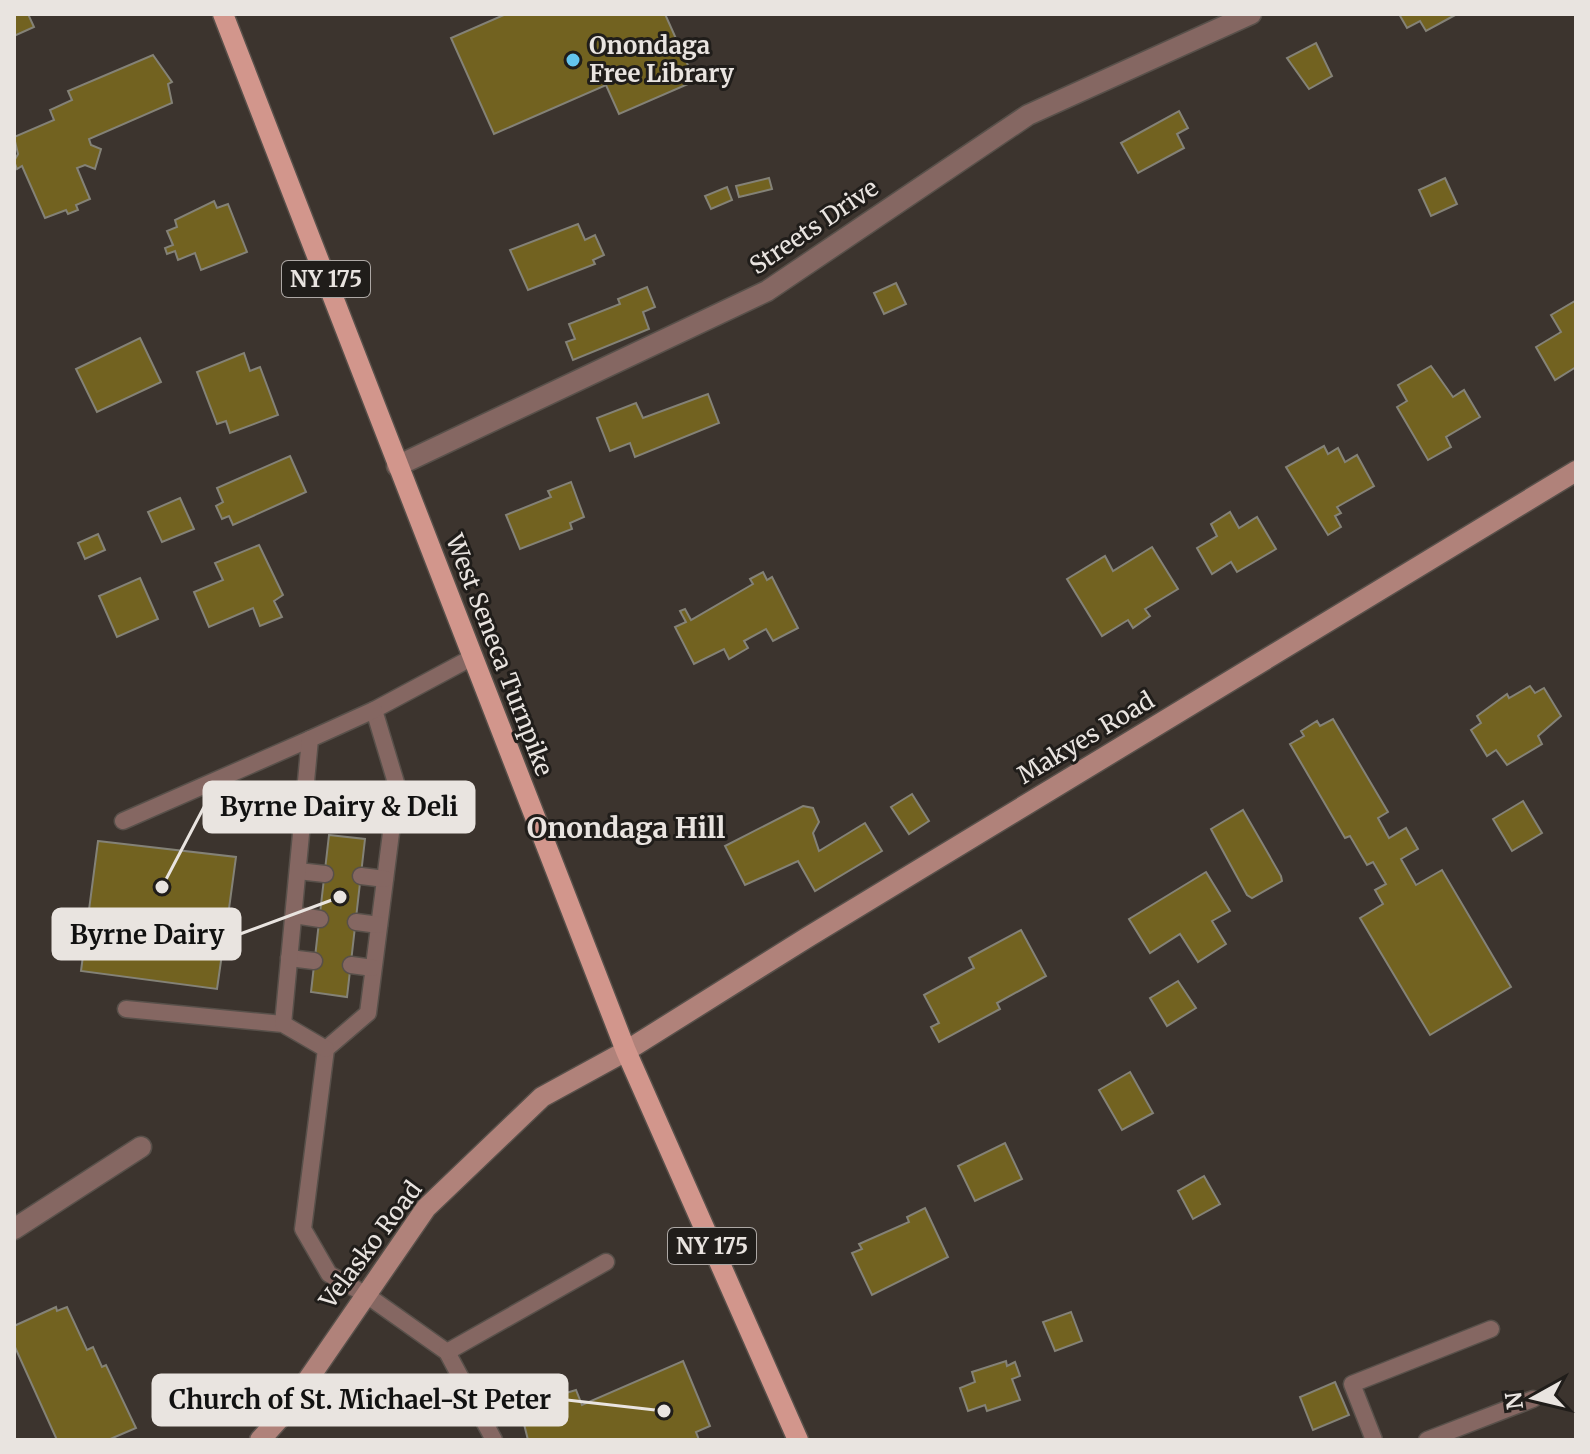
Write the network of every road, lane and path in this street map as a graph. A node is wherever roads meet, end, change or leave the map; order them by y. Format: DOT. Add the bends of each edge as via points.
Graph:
graph roads {
  1 [pos="223,14"];
  2 [pos="1251,14"];
  3 [pos="397,466"];
  4 [pos="1576,471"];
  5 [pos="471,658"];
  6 [pos="374,710"];
  7 [pos="310,739"];
  8 [pos="123,821"];
  9 [pos="298,871"];
  10 [pos="325,874"];
  11 [pos="361,876"];
  12 [pos="385,879"];
  13 [pos="294,915"];
  14 [pos="320,919"];
  15 [pos="356,922"];
  16 [pos="379,925"];
  17 [pos="289,958"];
  18 [pos="314,961"];
  19 [pos="351,965"];
  20 [pos="373,968"];
  21 [pos="126,1009"];
  22 [pos="283,1024"];
  23 [pos="326,1049"];
  24 [pos="626,1051"];
  25 [pos="141,1147"];
  26 [pos="14,1229"];
  27 [pos="606,1262"];
  28 [pos="365,1294"];
  29 [pos="1491,1329"];
  30 [pos="447,1352"];
  31 [pos="1533,1399"];
  32 [pos="260,1440"];
  33 [pos="494,1440"];
  34 [pos="798,1440"];
  35 [pos="1374,1440"];
  36 [pos="1427,1440"];
  1 -- 3 [label="main road, West Seneca Turnpike / NY 175"];
  2 -- 3 [label="street, Streets Drive" via="1028,115 767,291"];
  3 -- 5 [label="main road, West Seneca Turnpike / NY 175"];
  4 -- 24 [label="street, Makyes Road"];
  5 -- 6 [label="lane"];
  5 -- 24 [label="main road, West Seneca Turnpike / NY 175"];
  6 -- 7 [label="lane"];
  6 -- 12 [label="lane" via="397,786"];
  7 -- 8 [label="lane"];
  7 -- 9 [label="lane"];
  9 -- 10 [label="lane"];
  9 -- 13 [label="lane"];
  11 -- 12 [label="lane"];
  12 -- 16 [label="lane"];
  13 -- 14 [label="lane"];
  13 -- 17 [label="lane"];
  15 -- 16 [label="lane"];
  16 -- 20 [label="lane"];
  17 -- 18 [label="lane"];
  17 -- 22 [label="lane"];
  19 -- 20 [label="lane"];
  20 -- 23 [label="lane" via="368,1013"];
  21 -- 22 [label="lane"];
  22 -- 23 [label="lane"];
  23 -- 28 [label="lane" via="303,1229 329,1274"];
  24 -- 28 [label="street, Velasko Road" via="542,1097 426,1208"];
  24 -- 34 [label="main road, West Seneca Turnpike / NY 175"];
  25 -- 26 [label="street"];
  27 -- 30 [label="lane"];
  28 -- 30 [label="lane"];
  28 -- 32 [label="street, Velasko Road" via="287,1410"];
  29 -- 35 [label="lane" via="1352,1384"];
  30 -- 33 [label="lane"];
  31 -- 36 [label="lane"];
}
